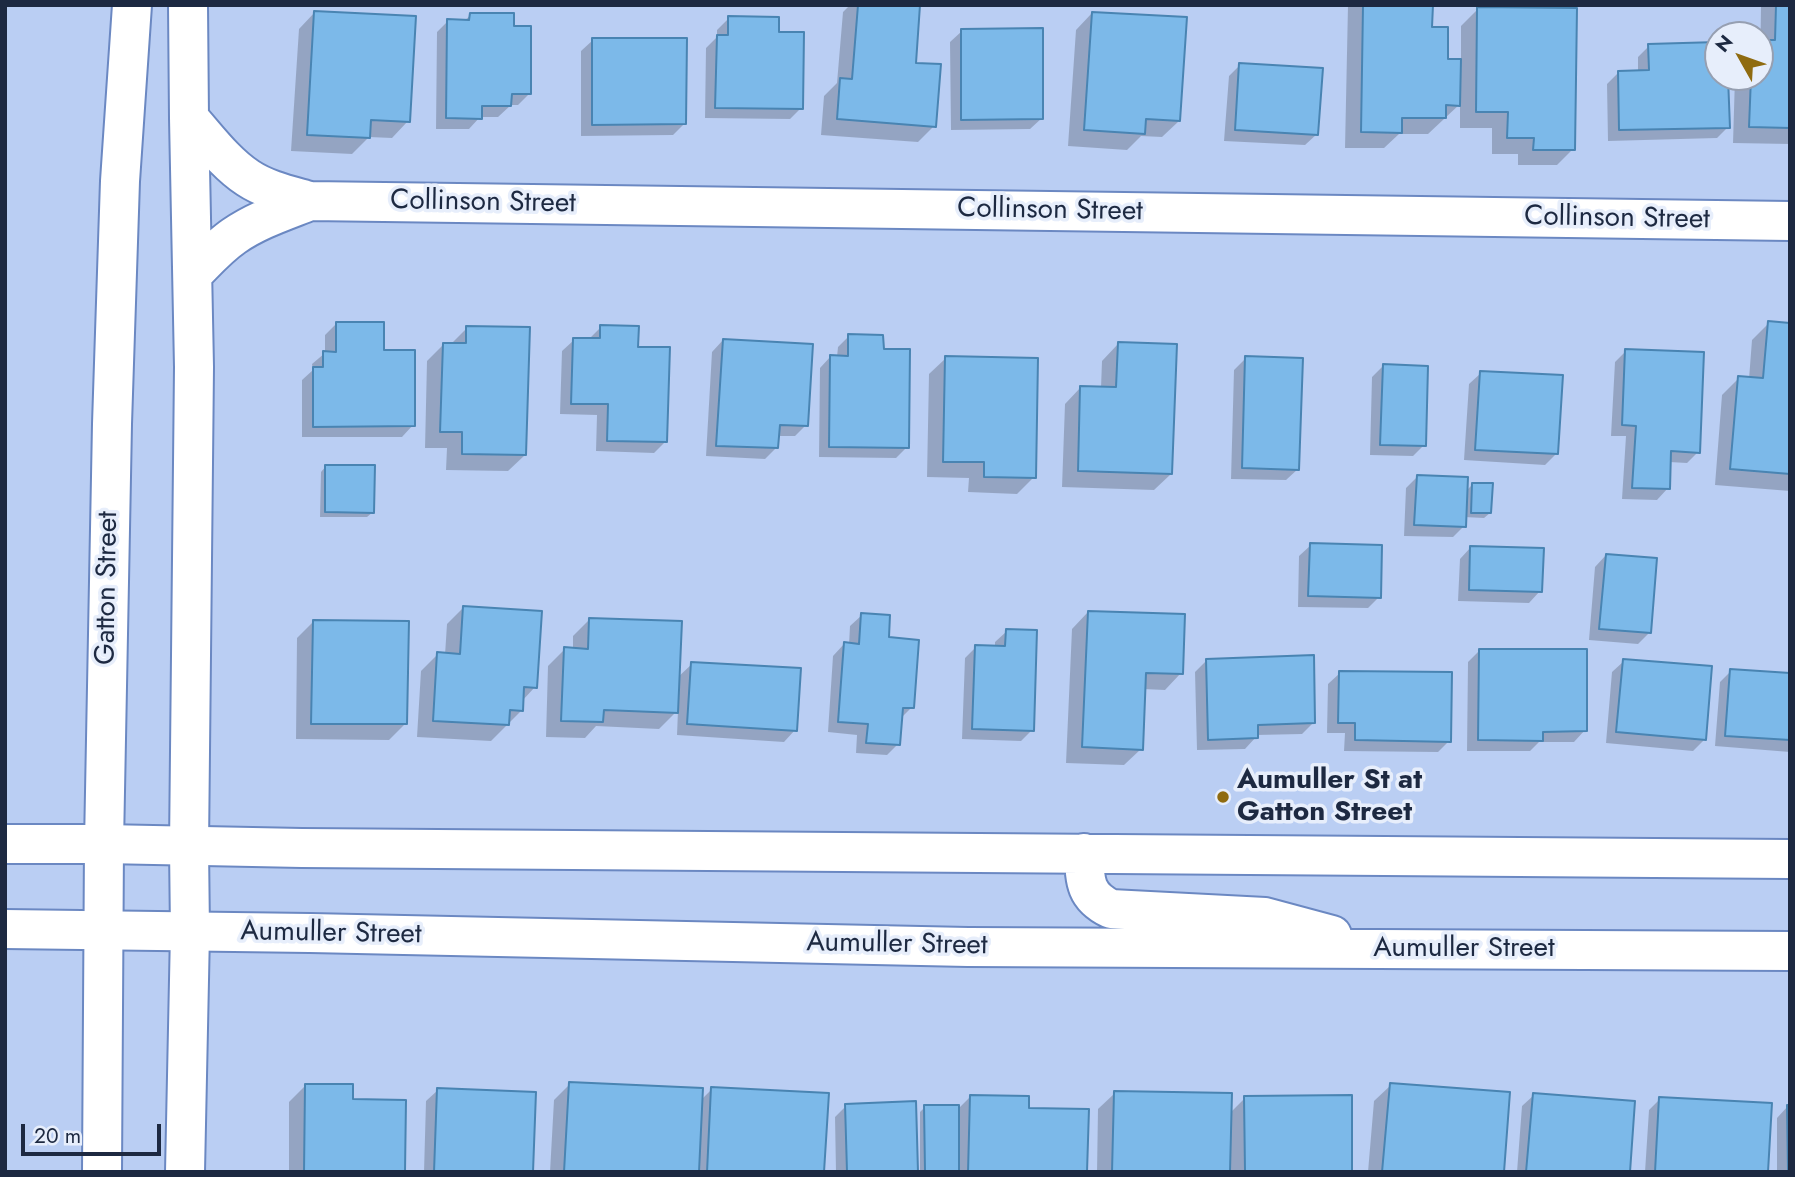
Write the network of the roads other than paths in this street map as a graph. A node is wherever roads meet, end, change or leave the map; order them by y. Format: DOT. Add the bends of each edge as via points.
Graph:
graph roads {
  1 [pos="132,5"];
  2 [pos="188,5"];
  3 [pos="189,118"];
  4 [pos="310,201"];
  5 [pos="1790,221"];
  6 [pos="193,274"];
  7 [pos="5,844"];
  8 [pos="104,844"];
  9 [pos="189,847"];
  10 [pos="1084,853"];
  11 [pos="1790,859"];
  12 [pos="5,929"];
  13 [pos="103,930"];
  14 [pos="190,932"];
  15 [pos="1385,949"];
  16 [pos="1790,951"];
  17 [pos="102,1172"];
  18 [pos="185,1172"];
  1 -- 8 [label="street, Gatton Street" via="112,411"];
  2 -- 3 [label="street"];
  3 -- 4 [label="street, Collinson Street" via="249,178"];
  3 -- 6 [label="street"];
  4 -- 5 [label="street, Collinson Street"];
  4 -- 6 [label="street, Collinson Street" via="235,235"];
  6 -- 9 [label="street"];
  7 -- 8 [label="street"];
  8 -- 9 [label="street"];
  8 -- 13 [label="street, Gatton Street"];
  9 -- 10 [label="street"];
  9 -- 14 [label="street"];
  10 -- 11 [label="street"];
  10 -- 15 [label="street" via="1089,890 1111,909 1265,916"];
  12 -- 13 [label="street, Aumuller Street"];
  13 -- 14 [label="street, Aumuller Street"];
  13 -- 17 [label="street, Gatton Street"];
  14 -- 15 [label="street, Aumuller Street" via="968,947"];
  14 -- 18 [label="street"];
  15 -- 16 [label="street, Aumuller Street"];
}
